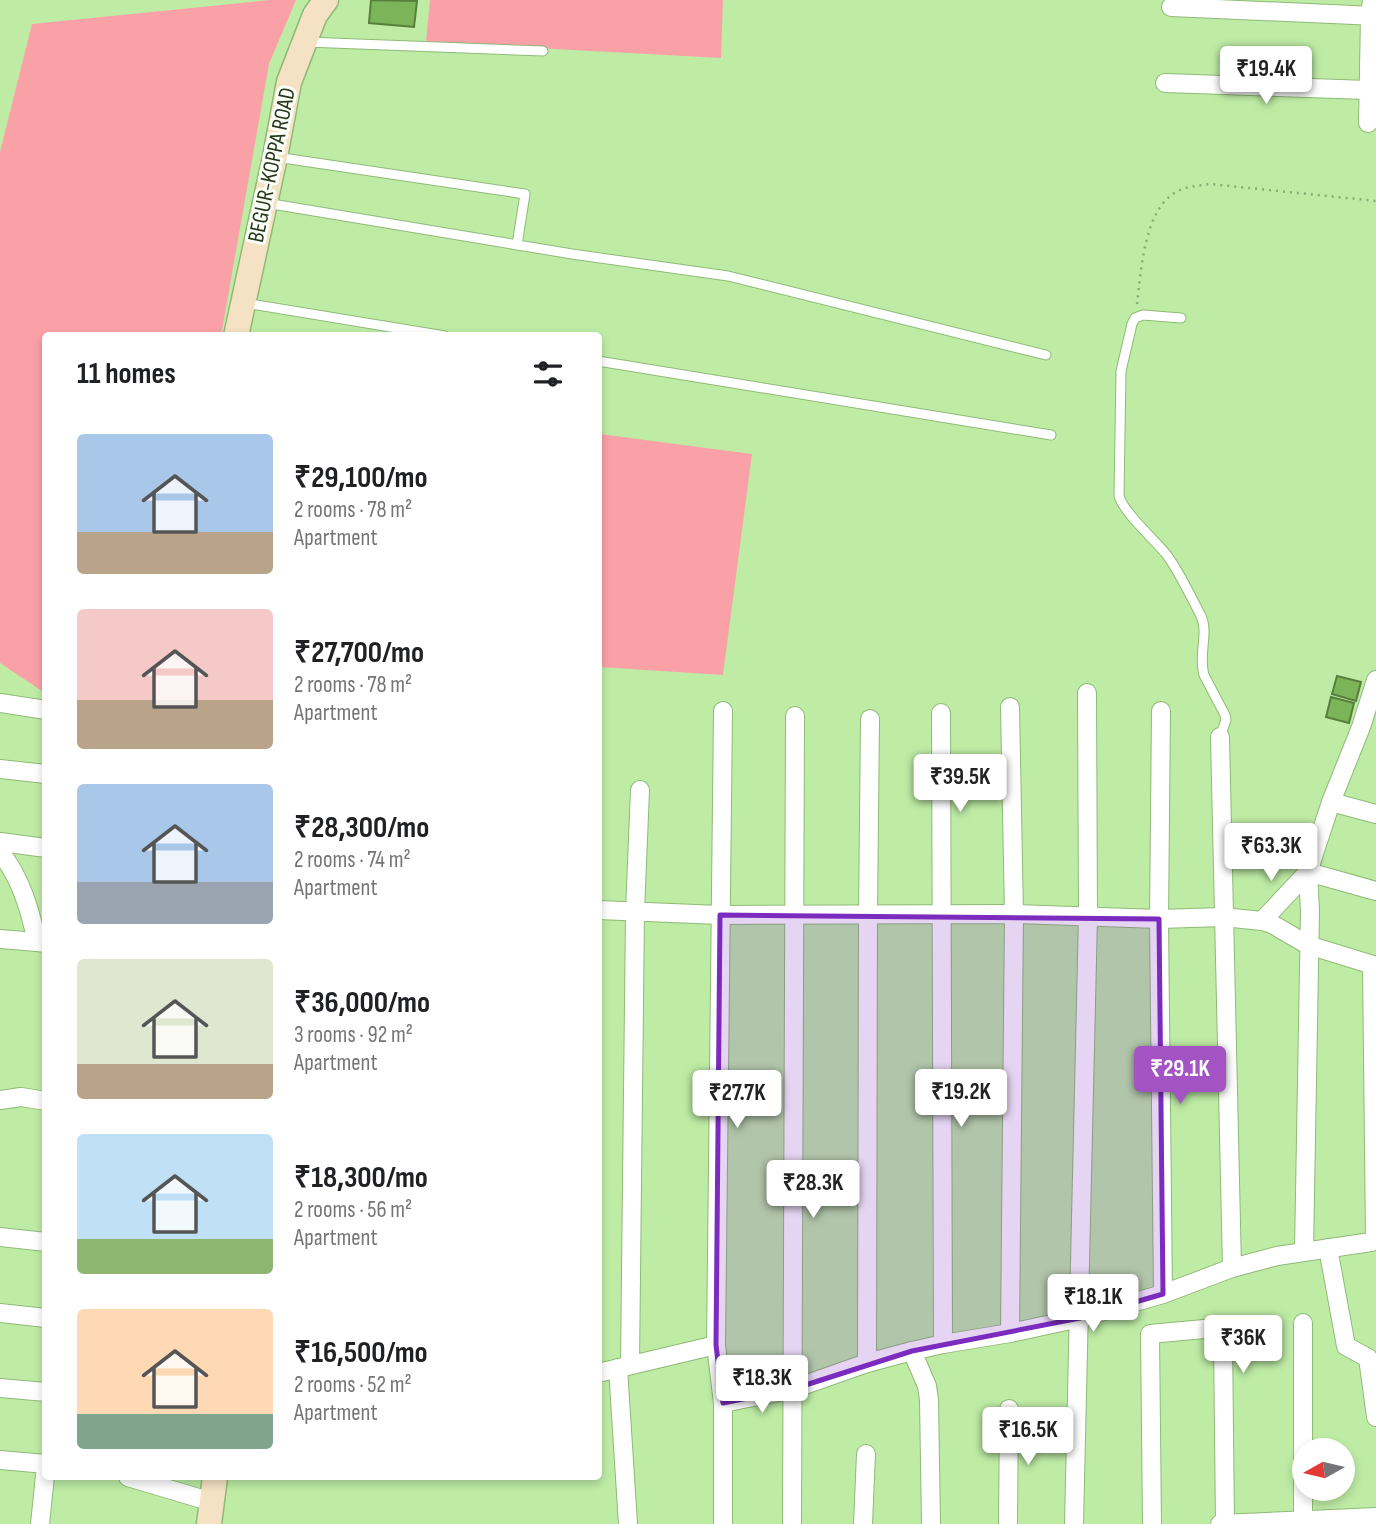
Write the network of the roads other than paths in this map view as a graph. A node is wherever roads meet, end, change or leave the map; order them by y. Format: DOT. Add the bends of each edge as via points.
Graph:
graph roads {
  1 [pos="326,0"];
  2 [pos="1171,7"];
  3 [pos="1373,11"];
  4 [pos="304,42"];
  5 [pos="544,51"];
  6 [pos="1165,83"];
  7 [pos="1368,90"];
  8 [pos="1368,123"];
  9 [pos="275,157"];
  10 [pos="264,203"];
  11 [pos="517,245"];
  12 [pos="243,303"];
  13 [pos="1181,318"];
  14 [pos="237,332"];
  15 [pos="421,332"];
  16 [pos="1046,355"];
  17 [pos="602,362"];
  18 [pos="1051,435"];
  19 [pos="1376,680"];
  20 [pos="1087,693"];
  21 [pos="0,703"];
  22 [pos="1010,707"];
  23 [pos="42,709"];
  24 [pos="723,711"];
  25 [pos="1161,711"];
  26 [pos="941,713"];
  27 [pos="795,716"];
  28 [pos="870,719"];
  29 [pos="1369,729"];
  30 [pos="1220,737"];
  31 [pos="0,769"];
  32 [pos="42,774"];
  33 [pos="640,790"];
  34 [pos="1331,802"];
  35 [pos="1376,814"];
  36 [pos="0,842"];
  37 [pos="42,847"];
  38 [pos="0,852"];
  39 [pos="1308,872"];
  40 [pos="1376,891"];
  41 [pos="602,911"];
  42 [pos="635,912"];
  43 [pos="720,915"];
  44 [pos="794,915"];
  45 [pos="868,915"];
  46 [pos="940,915"];
  47 [pos="1014,915"];
  48 [pos="1088,916"];
  49 [pos="1223,917"];
  50 [pos="1160,919"];
  51 [pos="1262,921"];
  52 [pos="0,939"];
  53 [pos="41,943"];
  54 [pos="1308,945"];
  55 [pos="1374,965"];
  56 [pos="0,1100"];
  57 [pos="42,1100"];
  58 [pos="0,1237"];
  59 [pos="42,1241"];
  60 [pos="1328,1248"];
  61 [pos="1304,1251"];
  62 [pos="1232,1268"];
  63 [pos="1163,1294"];
  64 [pos="0,1313"];
  65 [pos="42,1318"];
  66 [pos="1080,1318"];
  67 [pos="1303,1323"];
  68 [pos="1010,1334"];
  69 [pos="943,1344"];
  70 [pos="716,1345"];
  71 [pos="912,1351"];
  72 [pos="867,1363"];
  73 [pos="624,1367"];
  74 [pos="602,1372"];
  75 [pos="0,1388"];
  76 [pos="793,1389"];
  77 [pos="42,1392"];
  78 [pos="723,1403"];
  79 [pos="1009,1409"];
  80 [pos="1376,1417"];
  81 [pos="866,1454"];
  82 [pos="0,1460"];
  83 [pos="42,1465"];
  84 [pos="44,1480"];
  85 [pos="135,1480"];
  86 [pos="215,1480"];
  87 [pos="210,1513"];
  88 [pos="1376,1517"];
  89 [pos="1303,1520"];
  90 [pos="40,1524"];
  91 [pos="628,1524"];
  92 [pos="723,1524"];
  93 [pos="792,1524"];
  94 [pos="863,1524"];
  95 [pos="931,1524"];
  96 [pos="1008,1524"];
  97 [pos="1074,1524"];
  98 [pos="1152,1524"];
  99 [pos="1223,1524"];
  1 -- 4 [label="main road, BEGUR-KOPPA ROAD"];
  2 -- 3 [label="street"];
  3 -- 7 [label="street"];
  4 -- 5 [label="lane"];
  4 -- 9 [label="main road, BEGUR-KOPPA ROAD" via="289,82"];
  6 -- 7 [label="street"];
  7 -- 8 [label="street"];
  9 -- 10 [label="main road, BEGUR-KOPPA ROAD"];
  9 -- 11 [label="lane" via="525,194"];
  10 -- 11 [label="lane"];
  10 -- 12 [label="main road, BEGUR-KOPPA ROAD"];
  11 -- 16 [label="lane" via="728,276"];
  12 -- 14 [label="main road, BEGUR-KOPPA ROAD"];
  12 -- 15 [label="lane"];
  13 -- 30 [label="lane" via="1143,314 1132,324 1121,371 1119,496 1124,508 1168,557 1203,619 1202,668 1226,720"];
  17 -- 18 [label="lane"];
  19 -- 29 [label="street"];
  20 -- 48 [label="street"];
  21 -- 23 [label="street"];
  22 -- 47 [label="street"];
  24 -- 43 [label="street"];
  25 -- 50 [label="street"];
  26 -- 46 [label="street"];
  27 -- 44 [label="street"];
  28 -- 45 [label="street"];
  29 -- 34 [label="street"];
  30 -- 49 [label="street"];
  31 -- 32 [label="street"];
  33 -- 42 [label="street"];
  34 -- 35 [label="street"];
  34 -- 39 [label="street"];
  36 -- 37 [label="street"];
  38 -- 53 [label="street" via="12,867"];
  39 -- 40 [label="street"];
  39 -- 51 [label="street"];
  39 -- 54 [label="street"];
  41 -- 42 [label="street"];
  42 -- 43 [label="street"];
  42 -- 73 [label="street"];
  43 -- 44 [label="street"];
  43 -- 70 [label="street"];
  44 -- 45 [label="street"];
  44 -- 76 [label="street"];
  45 -- 46 [label="street"];
  45 -- 72 [label="street"];
  46 -- 47 [label="street"];
  46 -- 69 [label="street"];
  47 -- 48 [label="street"];
  47 -- 68 [label="street"];
  48 -- 50 [label="street"];
  48 -- 66 [label="street"];
  49 -- 50 [label="street"];
  49 -- 51 [label="street"];
  49 -- 62 [label="street"];
  50 -- 63 [label="street"];
  51 -- 54 [label="street"];
  52 -- 53 [label="street"];
  54 -- 55 [label="street"];
  54 -- 61 [label="street"];
  55 -- 60 [label="street" via="1376,1236 1371,1242"];
  56 -- 57 [label="street"];
  58 -- 59 [label="street"];
  60 -- 61 [label="street"];
  60 -- 80 [label="street" via="1346,1346 1368,1358"];
  61 -- 62 [label="street"];
  62 -- 63 [label="street"];
  63 -- 66 [label="street"];
  64 -- 65 [label="street"];
  66 -- 68 [label="street"];
  66 -- 97 [label="street"];
  67 -- 89 [label="street"];
  68 -- 69 [label="street"];
  69 -- 71 [label="street"];
  70 -- 73 [label="street"];
  70 -- 78 [label="street"];
  71 -- 72 [label="street"];
  71 -- 95 [label="street" via="929,1400"];
  72 -- 76 [label="street"];
  73 -- 74 [label="street"];
  73 -- 91 [label="street"];
  75 -- 77 [label="street"];
  76 -- 78 [label="street"];
  76 -- 93 [label="street"];
  78 -- 92 [label="street"];
  79 -- 96 [label="street"];
  81 -- 94 [label="street"];
  82 -- 83 [label="street"];
  84 -- 90 [label="street"];
  85 -- 87 [label="street"];
  86 -- 87 [label="main road"];
  88 -- 89 [label="street"];
  89 -- 99 [label="street"];
  98 -- 99 [label="street" via="1150,1334 1215,1328 1223,1337"];
}
